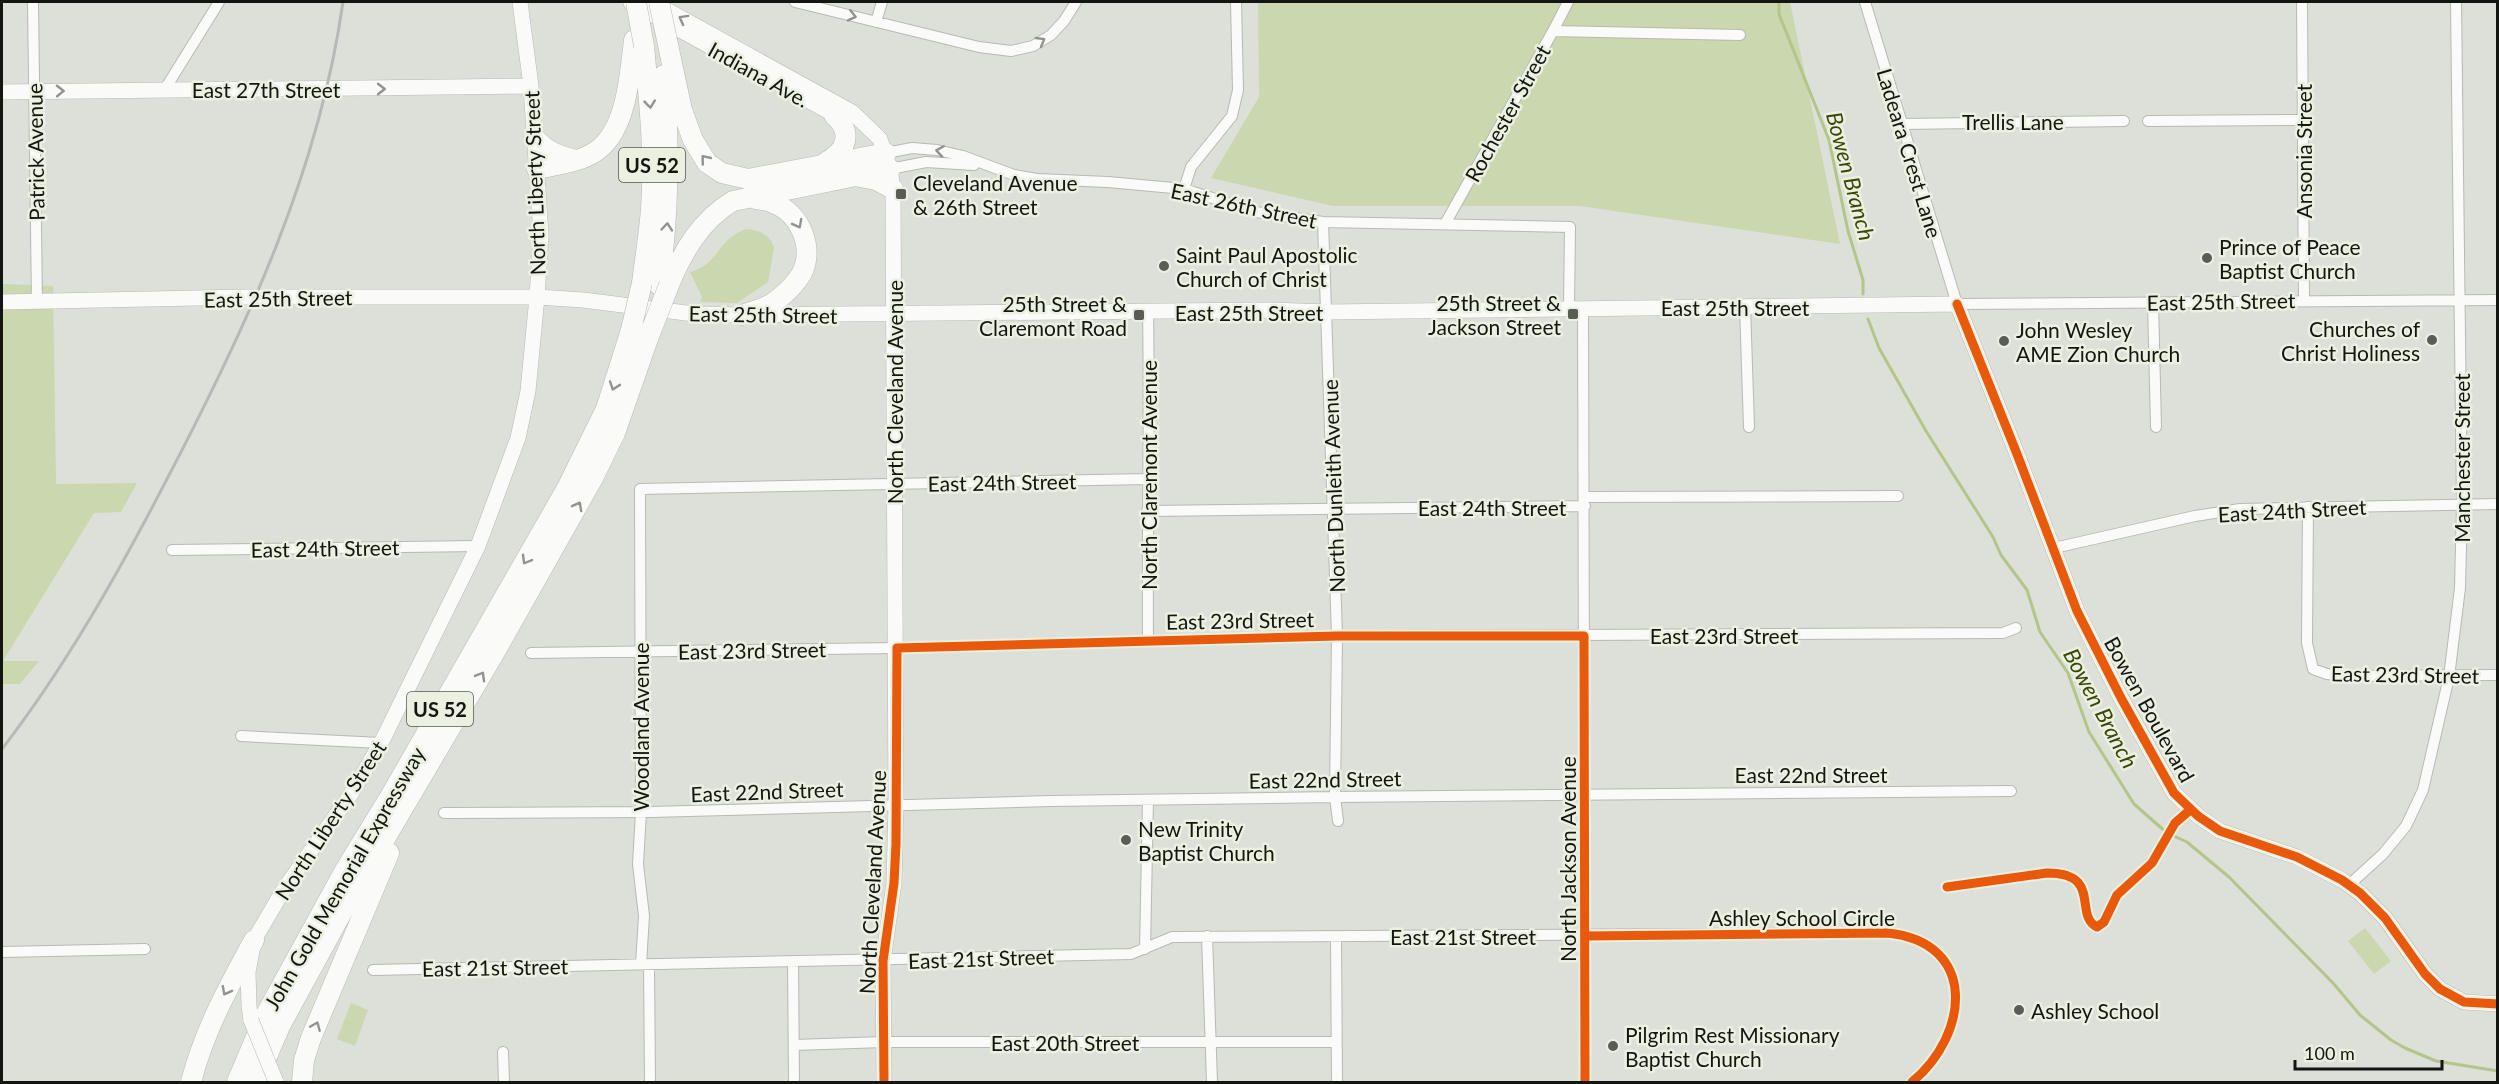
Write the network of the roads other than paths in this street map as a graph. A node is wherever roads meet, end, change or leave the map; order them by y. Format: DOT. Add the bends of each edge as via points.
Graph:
graph roads {
  1 [pos="33,2"];
  2 [pos="219,2"];
  3 [pos="627,2"];
  4 [pos="634,2"];
  5 [pos="655,2"];
  6 [pos="795,2"];
  7 [pos="882,2"];
  8 [pos="1076,2"];
  9 [pos="1236,2"];
  10 [pos="1568,2"];
  11 [pos="1865,2"];
  12 [pos="2302,2"];
  13 [pos="2456,2"];
  14 [pos="521,3"];
  15 [pos="876,22"];
  16 [pos="1553,31"];
  17 [pos="1740,35"];
  18 [pos="639,43"];
  19 [pos="667,58"];
  20 [pos="531,86"];
  21 [pos="165,89"];
  22 [pos="33,91"];
  23 [pos="2,92"];
  24 [pos="834,115"];
  25 [pos="2304,120"];
  26 [pos="2124,121"];
  27 [pos="2148,121"];
  28 [pos="1901,124"];
  29 [pos="534,136"];
  30 [pos="576,160"];
  31 [pos="888,161"];
  32 [pos="823,164"];
  33 [pos="992,168"];
  34 [pos="537,170"];
  35 [pos="846,178"];
  36 [pos="893,189"];
  37 [pos="1184,189"];
  38 [pos="749,198"];
  39 [pos="1323,222"];
  40 [pos="1445,224"];
  41 [pos="1570,227"];
  42 [pos="657,285"];
  43 [pos="537,297"];
  44 [pos="2304,300"];
  45 [pos="2459,300"];
  46 [pos="2498,300"];
  47 [pos="2,302"];
  48 [pos="2153,302"];
  49 [pos="37,303"];
  50 [pos="1957,304"];
  51 [pos="1745,306"];
  52 [pos="1576,308"];
  53 [pos="1148,311"];
  54 [pos="1328,312"];
  55 [pos="742,315"];
  56 [pos="894,315"];
  57 [pos="640,333"];
  58 [pos="1749,427"];
  59 [pos="2156,428"];
  60 [pos="1147,479"];
  61 [pos="894,484"];
  62 [pos="640,489"];
  63 [pos="1898,496"];
  64 [pos="1585,502"];
  65 [pos="2498,504"];
  66 [pos="2462,505"];
  67 [pos="2308,507"];
  68 [pos="1333,508"];
  69 [pos="1147,511"];
  70 [pos="478,546"];
  71 [pos="2054,548"];
  72 [pos="172,550"];
  73 [pos="2016,628"];
  74 [pos="1337,636"];
  75 [pos="1584,636"];
  76 [pos="1148,640"];
  77 [pos="897,648"];
  78 [pos="641,652"];
  79 [pos="531,653"];
  80 [pos="2498,675"];
  81 [pos="2449,677"];
  82 [pos="240,736"];
  83 [pos="381,743"];
  84 [pos="420,781"];
  85 [pos="2011,791"];
  86 [pos="1584,794"];
  87 [pos="1335,797"];
  88 [pos="1148,800"];
  89 [pos="896,805"];
  90 [pos="641,812"];
  91 [pos="444,813"];
  92 [pos="1338,821"];
  93 [pos="2349,885"];
  94 [pos="1208,936"];
  95 [pos="1585,936"];
  96 [pos="1336,938"];
  97 [pos="254,940"];
  98 [pos="146,949"];
  99 [pos="1145,949"];
  100 [pos="2,952"];
  101 [pos="793,961"];
  102 [pos="883,961"];
  103 [pos="645,964"];
  104 [pos="373,970"];
  105 [pos="2498,1004"];
  106 [pos="1211,1041"];
  107 [pos="884,1042"];
  108 [pos="1336,1042"];
  109 [pos="794,1045"];
  110 [pos="503,1052"];
  111 [pos="191,1083"];
  112 [pos="237,1083"];
  113 [pos="256,1083"];
  114 [pos="276,1083"];
  115 [pos="302,1083"];
  116 [pos="504,1083"];
  117 [pos="650,1083"];
  118 [pos="794,1083"];
  119 [pos="884,1083"];
  120 [pos="1212,1083"];
  121 [pos="1337,1083"];
  122 [pos="1585,1083"];
  123 [pos="1912,1083"];
  1 -- 22 [label="street, Patrick Avenue"];
  2 -- 21 [label="street"];
  3 -- 24 [label="street, Indiana Ave."];
  4 -- 18 [label="highway"];
  5 -- 19 [label="highway, bridge"];
  31 -- 5 [label="street, Indiana Ave., one-way" via="874,131 852,112"];
  6 -- 15 [label="street, one-way"];
  7 -- 15 [label="street"];
  15 -- 8 [label="street, one-way" via="1011,51 1033,46 1051,34"];
  9 -- 37 [label="street" via="1238,90 1232,116 1191,168"];
  10 -- 16 [label="street, Rochester Street"];
  11 -- 28 [label="street, Ladeara Crest Lane"];
  12 -- 25 [label="street, Ansonia Street"];
  13 -- 45 [label="street, Manchester Street"];
  14 -- 20 [label="street, North Liberty Street"];
  16 -- 17 [label="street"];
  16 -- 40 [label="street, Rochester Street"];
  18 -- 30 [label="highway" via="616,125 598,151"];
  18 -- 42 [label="highway, John Gold Memorial Expressway / US 52, one-way" via="651,115 651,209"];
  32 -- 19 [label="highway, one-way" via="748,179 714,169 693,140"];
  42 -- 19 [label="highway, John Gold Memorial Expressway / US 52, one-way" via="667,226"];
  21 -- 20 [label="street, East 27th Street, one-way"];
  20 -- 29 [label="street, North Liberty Street"];
  22 -- 21 [label="street, East 27th Street, one-way"];
  22 -- 23 [label="street, East 27th Street"];
  22 -- 49 [label="street, Patrick Avenue"];
  24 -- 31 [label="street, Indiana Ave." via="856,127"];
  24 -- 32 [label="highway" via="846,131 845,145"];
  25 -- 27 [label="street"];
  25 -- 44 [label="street, Ansonia Street"];
  26 -- 28 [label="street, Trellis Lane"];
  28 -- 50 [label="street, Ladeara Crest Lane"];
  29 -- 30 [label="highway" via="545,149"];
  29 -- 34 [label="street, North Liberty Street"];
  30 -- 34 [label="highway"];
  31 -- 32 [label="highway"];
  31 -- 33 [label="street" via="965,163"];
  33 -- 31 [label="street, one-way" via="963,156 912,148"];
  31 -- 35 [label="highway"];
  31 -- 36 [label="street, North Cleveland Avenue"];
  33 -- 37 [label="street, East 26th Street" via="1037,179"];
  34 -- 43 [label="street, North Liberty Street" via="541,235"];
  35 -- 36 [label="highway" via="876,180"];
  35 -- 38 [label="highway"];
  36 -- 56 [label="street, North Cleveland Avenue"];
  37 -- 39 [label="street, East 26th Street" via="1256,212"];
  38 -- 42 [label="highway" via="734,201 709,218"];
  38 -- 55 [label="highway, one-way" via="773,202 791,213 802,233 804,265 774,303"];
  39 -- 40 [label="street, East 26th Street"];
  39 -- 54 [label="street, North Dunleith Avenue"];
  40 -- 41 [label="street, East 26th Street"];
  41 -- 52 [label="street, North Jackson Avenue"];
  42 -- 57 [label="highway, bridge"];
  42 -- 57 [label="highway, John Gold Memorial Expressway / US 52, bridge"];
  43 -- 49 [label="street, East 25th Street" via="247,297"];
  43 -- 55 [label="street, East 25th Street" via="694,314"];
  43 -- 70 [label="street, North Liberty Street" via="528,391 518,438"];
  44 -- 45 [label="street, East 25th Street"];
  44 -- 48 [label="street, East 25th Street"];
  45 -- 46 [label="street, East 25th Street"];
  45 -- 66 [label="street, Manchester Street"];
  47 -- 49 [label="street, East 25th Street"];
  48 -- 50 [label="street, East 25th Street"];
  48 -- 59 [label="street"];
  50 -- 51 [label="street, East 25th Street"];
  50 -- 71 [label="street, Bowen Boulevard"];
  51 -- 52 [label="street, East 25th Street"];
  51 -- 58 [label="street"];
  52 -- 54 [label="street, East 25th Street"];
  52 -- 64 [label="street, North Jackson Avenue"];
  53 -- 54 [label="street, East 25th Street"];
  53 -- 56 [label="street, East 25th Street"];
  53 -- 60 [label="street, North Claremont Avenue"];
  54 -- 68 [label="street, North Dunleith Avenue"];
  55 -- 56 [label="street, East 25th Street"];
  56 -- 61 [label="street, North Cleveland Avenue"];
  84 -- 57 [label="highway, John Gold Memorial Expressway / US 52, one-way" via="593,478 615,433"];
  57 -- 112 [label="highway, John Gold Memorial Expressway / US 52, one-way" via="567,488 345,870 265,1016"];
  60 -- 61 [label="street, East 24th Street"];
  60 -- 69 [label="street, North Claremont Avenue"];
  61 -- 62 [label="street, East 24th Street"];
  61 -- 77 [label="street, North Cleveland Avenue"];
  62 -- 78 [label="street, Woodland Avenue"];
  63 -- 64 [label="street, East 24th Street"];
  64 -- 68 [label="street, East 24th Street"];
  64 -- 75 [label="street, North Jackson Avenue"];
  65 -- 66 [label="street, East 24th Street"];
  66 -- 67 [label="street, East 24th Street"];
  66 -- 81 [label="street, Manchester Street" via="2460,588"];
  67 -- 71 [label="street, East 24th Street" via="2240,509"];
  67 -- 81 [label="street, East 23rd Street" via="2307,644 2313,669 2346,676"];
  68 -- 69 [label="street, East 24th Street"];
  68 -- 74 [label="street, North Dunleith Avenue"];
  69 -- 76 [label="street, North Claremont Avenue"];
  70 -- 72 [label="street, East 24th Street"];
  70 -- 83 [label="street, North Liberty Street"];
  71 -- 93 [label="street, Bowen Boulevard" via="2091,640 2174,793 2220,831 2297,856"];
  73 -- 75 [label="street, East 23rd Street" via="2003,633"];
  74 -- 75 [label="street, East 23rd Street"];
  74 -- 76 [label="street, East 23rd Street"];
  74 -- 87 [label="street, North Dunleith Avenue"];
  75 -- 86 [label="street, North Jackson Avenue"];
  76 -- 77 [label="street, East 23rd Street"];
  77 -- 78 [label="street, East 23rd Street"];
  77 -- 89 [label="street, North Cleveland Avenue"];
  78 -- 79 [label="street, East 23rd Street"];
  78 -- 90 [label="street, Woodland Avenue"];
  80 -- 81 [label="street, East 23rd Street"];
  81 -- 93 [label="street, Manchester Street" via="2429,770 2416,807 2388,848"];
  82 -- 83 [label="street"];
  83 -- 97 [label="street, North Liberty Street"];
  84 -- 113 [label="highway, John Gold Memorial Expressway / US 52" via="340,915 280,1026"];
  115 -- 84 [label="highway, one-way" via="311,1038"];
  85 -- 86 [label="street, East 22nd Street"];
  86 -- 87 [label="street, East 22nd Street"];
  86 -- 95 [label="street, North Jackson Avenue"];
  87 -- 88 [label="street, East 22nd Street"];
  87 -- 92 [label="street, North Dunleith Avenue"];
  88 -- 89 [label="street, East 22nd Street"];
  88 -- 99 [label="street"];
  89 -- 90 [label="street, East 22nd Street"];
  89 -- 102 [label="street, North Cleveland Avenue" via="894,883"];
  90 -- 91 [label="street, East 22nd Street"];
  90 -- 103 [label="street, Woodland Avenue" via="638,864"];
  93 -- 105 [label="street, Bowen Boulevard" via="2385,918 2440,989 2464,1002"];
  94 -- 96 [label="street, East 21st Street"];
  94 -- 99 [label="street, East 21st Street" via="1172,937"];
  94 -- 106 [label="street"];
  95 -- 96 [label="street, East 21st Street"];
  95 -- 122 [label="street, North Jackson Avenue"];
  95 -- 123 [label="street, Ashley School Circle" via="1887,933 1922,941 1950,970 1957,1005 1953,1025 1941,1049"];
  96 -- 108 [label="street"];
  97 -- 111 [label="highway, one-way" via="222,998"];
  97 -- 114 [label="street, North Liberty Street, bridge" via="248,972 249,1006"];
  98 -- 100 [label="street"];
  99 -- 102 [label="street, East 21st Street" via="1131,954"];
  101 -- 102 [label="street, East 21st Street"];
  101 -- 103 [label="street, East 21st Street"];
  101 -- 109 [label="street"];
  102 -- 107 [label="street, North Cleveland Avenue"];
  103 -- 104 [label="street, East 21st Street"];
  103 -- 117 [label="street, Woodland Avenue"];
  106 -- 107 [label="street, East 20th Street"];
  106 -- 108 [label="street, East 20th Street"];
  106 -- 120 [label="street"];
  107 -- 109 [label="street, East 20th Street"];
  107 -- 119 [label="street, North Cleveland Avenue"];
  108 -- 121 [label="street"];
  109 -- 118 [label="street"];
  110 -- 116 [label="street"];
}
